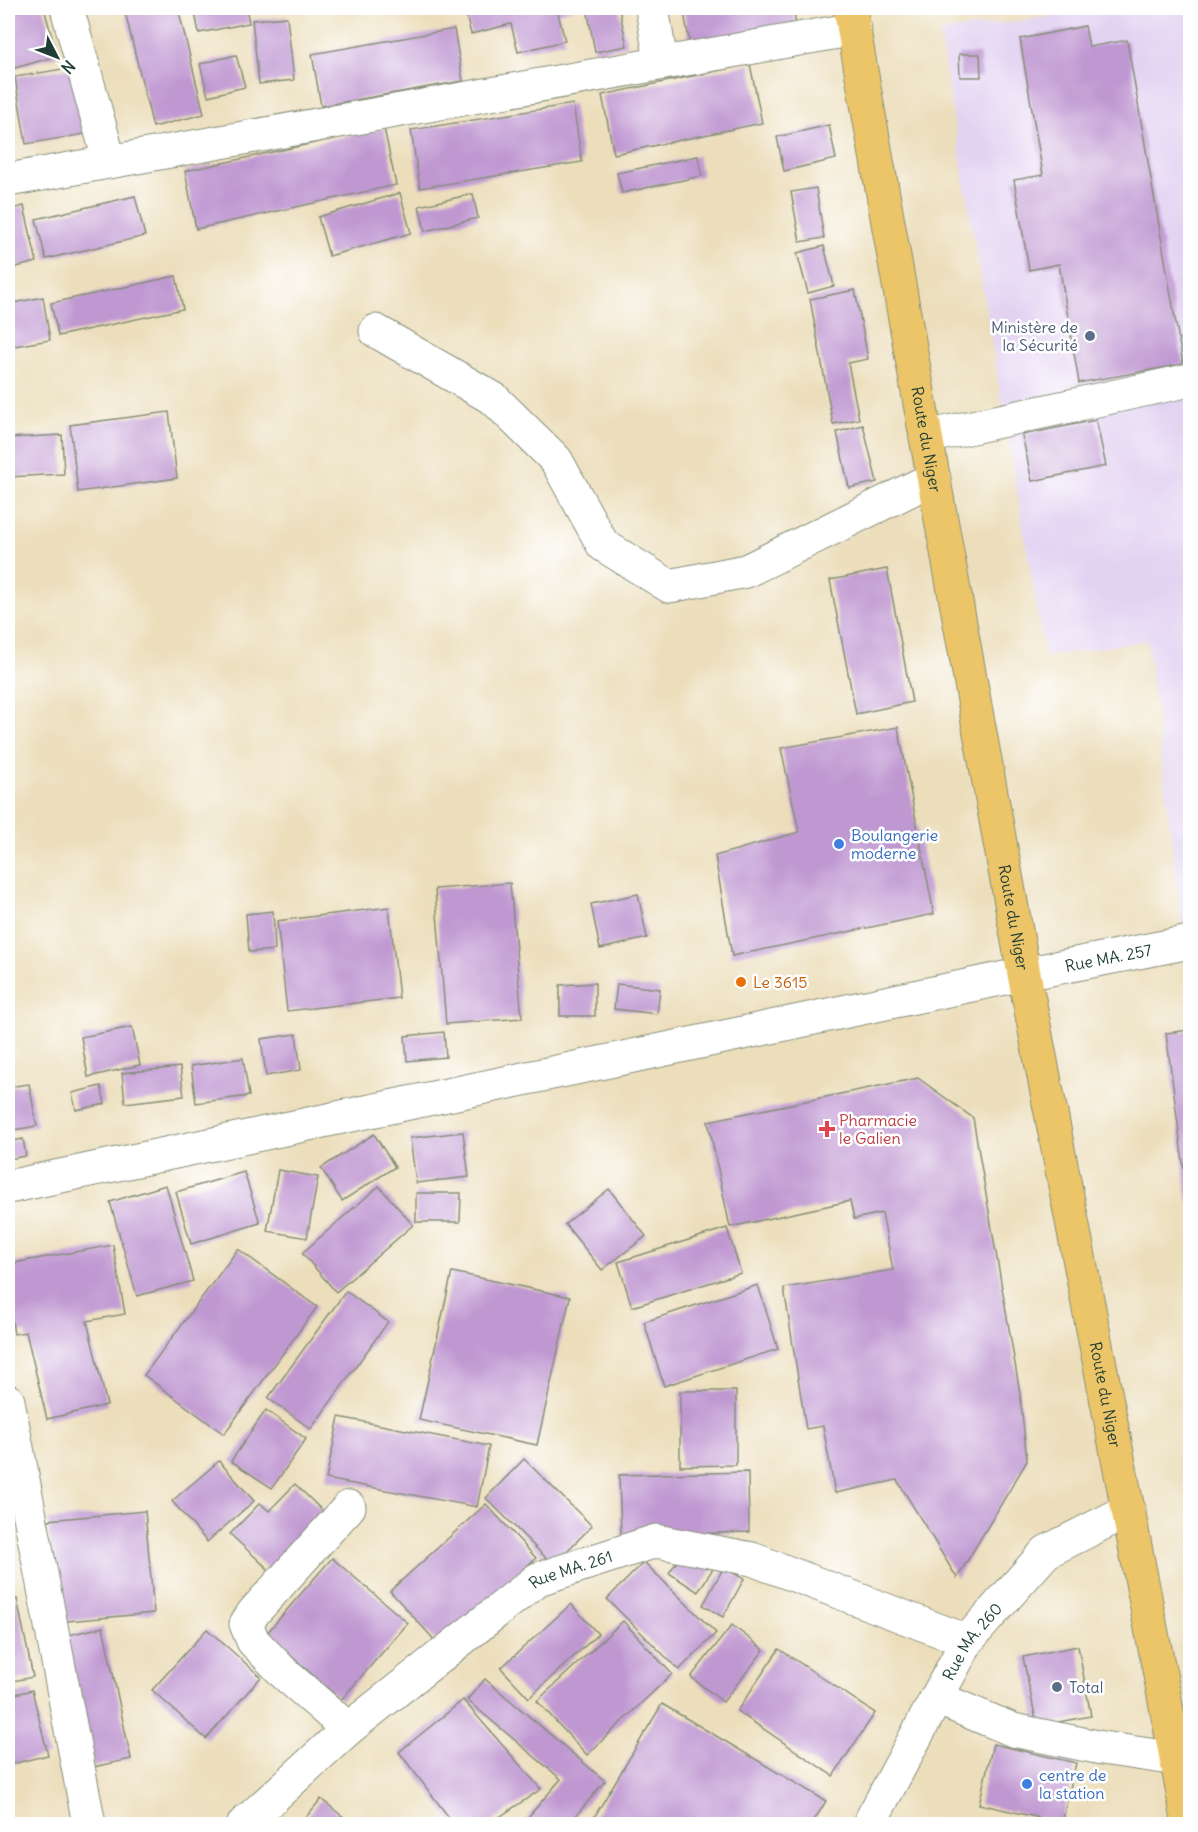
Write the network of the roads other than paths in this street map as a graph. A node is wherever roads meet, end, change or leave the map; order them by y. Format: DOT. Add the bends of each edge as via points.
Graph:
graph roads {
  1 [pos="68,8"];
  2 [pos="652,8"];
  3 [pos="853,18"];
  4 [pos="661,62"];
  5 [pos="109,160"];
  6 [pos="8,180"];
  7 [pos="376,331"];
  8 [pos="1191,380"];
  9 [pos="926,437"];
  10 [pos="934,478"];
  11 [pos="1191,942"];
  12 [pos="1024,974"];
  13 [pos="8,1187"];
  14 [pos="8,1401"];
  15 [pos="349,1507"];
  16 [pos="1129,1510"];
  17 [pos="967,1641"];
  18 [pos="937,1698"];
  19 [pos="348,1729"];
  20 [pos="1177,1759"];
  21 [pos="89,1824"];
  22 [pos="244,1824"];
  23 [pos="869,1824"];
  24 [pos="1189,1824"];
  1 -- 5 [label="street"];
  2 -- 4 [label="street"];
  3 -- 4 [label="street"];
  3 -- 9 [label="main road, Route du Niger"];
  4 -- 5 [label="street"];
  5 -- 6 [label="street"];
  7 -- 10 [label="street" via="494,399 556,460 603,545 669,586 747,571"];
  8 -- 9 [label="street"];
  9 -- 10 [label="main road, Route du Niger"];
  10 -- 12 [label="main road, Route du Niger"];
  11 -- 12 [label="street, Rue MA. 257"];
  12 -- 13 [label="street, Rue MA. 257"];
  12 -- 16 [label="main road, Route du Niger"];
  14 -- 21 [label="street"];
  15 -- 19 [label="street" via="246,1624 253,1641 286,1675"];
  16 -- 17 [label="street, Rue MA. 260" via="1046,1552"];
  16 -- 20 [label="main road, Route du Niger"];
  17 -- 18 [label="street, Rue MA. 260"];
  17 -- 19 [label="street, Rue MA. 261" via="752,1559 656,1541 538,1579"];
  18 -- 20 [label="street" via="1013,1730"];
  18 -- 23 [label="street, Rue MA. 260"];
  19 -- 22 [label="street, Rue MA. 261"];
  20 -- 24 [label="main road, Route du Niger"];
}
